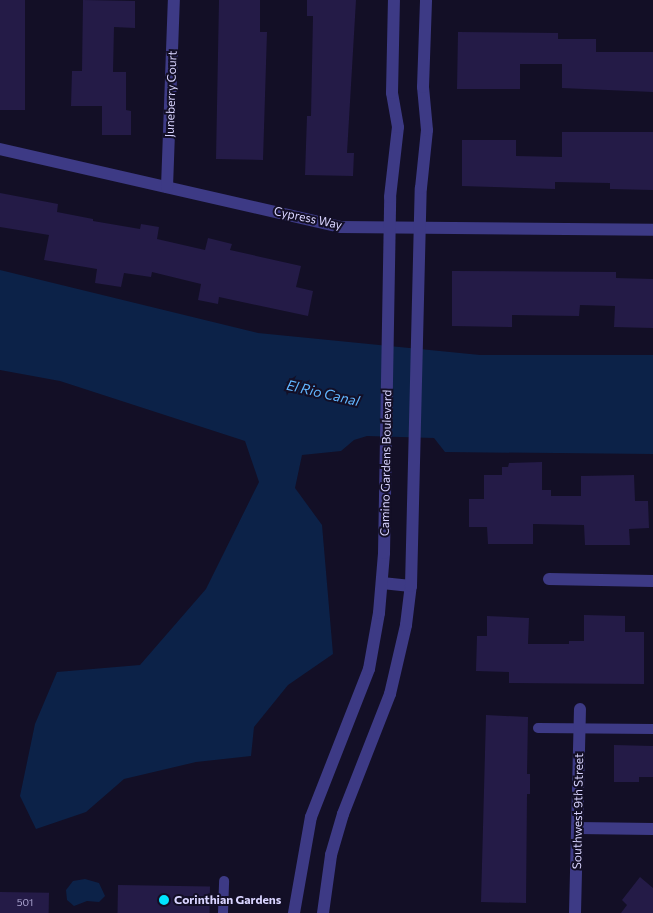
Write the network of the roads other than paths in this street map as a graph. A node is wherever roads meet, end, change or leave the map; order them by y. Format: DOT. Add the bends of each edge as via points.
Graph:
graph roads {
  1 [pos="174,0"];
  2 [pos="394,0"];
  3 [pos="426,0"];
  4 [pos="0,149"];
  5 [pos="167,187"];
  6 [pos="390,227"];
  7 [pos="420,228"];
  8 [pos="653,230"];
  9 [pos="549,579"];
  10 [pos="653,581"];
  11 [pos="382,583"];
  12 [pos="411,586"];
  13 [pos="580,709"];
  14 [pos="538,728"];
  15 [pos="580,728"];
  16 [pos="653,729"];
  17 [pos="577,828"];
  18 [pos="653,829"];
  19 [pos="224,881"];
  20 [pos="223,913"];
  21 [pos="294,913"];
  22 [pos="323,913"];
  23 [pos="576,913"];
  1 -- 5 [label="street, Juneberry Court"];
  2 -- 6 [label="street, Camino Gardens Boulevard" via="392,93 398,127"];
  3 -- 7 [label="street" via="423,87 427,130"];
  4 -- 5 [label="street, Cypress Way"];
  5 -- 6 [label="street, Cypress Way" via="340,226"];
  6 -- 7 [label="street, Cypress Way"];
  6 -- 11 [label="street, Camino Gardens Boulevard"];
  7 -- 8 [label="street, Cypress Way"];
  7 -- 12 [label="street"];
  9 -- 10 [label="street"];
  11 -- 12 [label="street"];
  11 -- 21 [label="street, Camino Gardens Boulevard" via="369,669 311,816"];
  12 -- 22 [label="street" via="395,675 343,814 331,855"];
  13 -- 15 [label="street, Southwest 9th Street"];
  14 -- 15 [label="lane"];
  15 -- 16 [label="lane"];
  15 -- 17 [label="street, Southwest 9th Street"];
  17 -- 18 [label="street"];
  17 -- 23 [label="street, Southwest 9th Street"];
  19 -- 20 [label="lane"];
}
